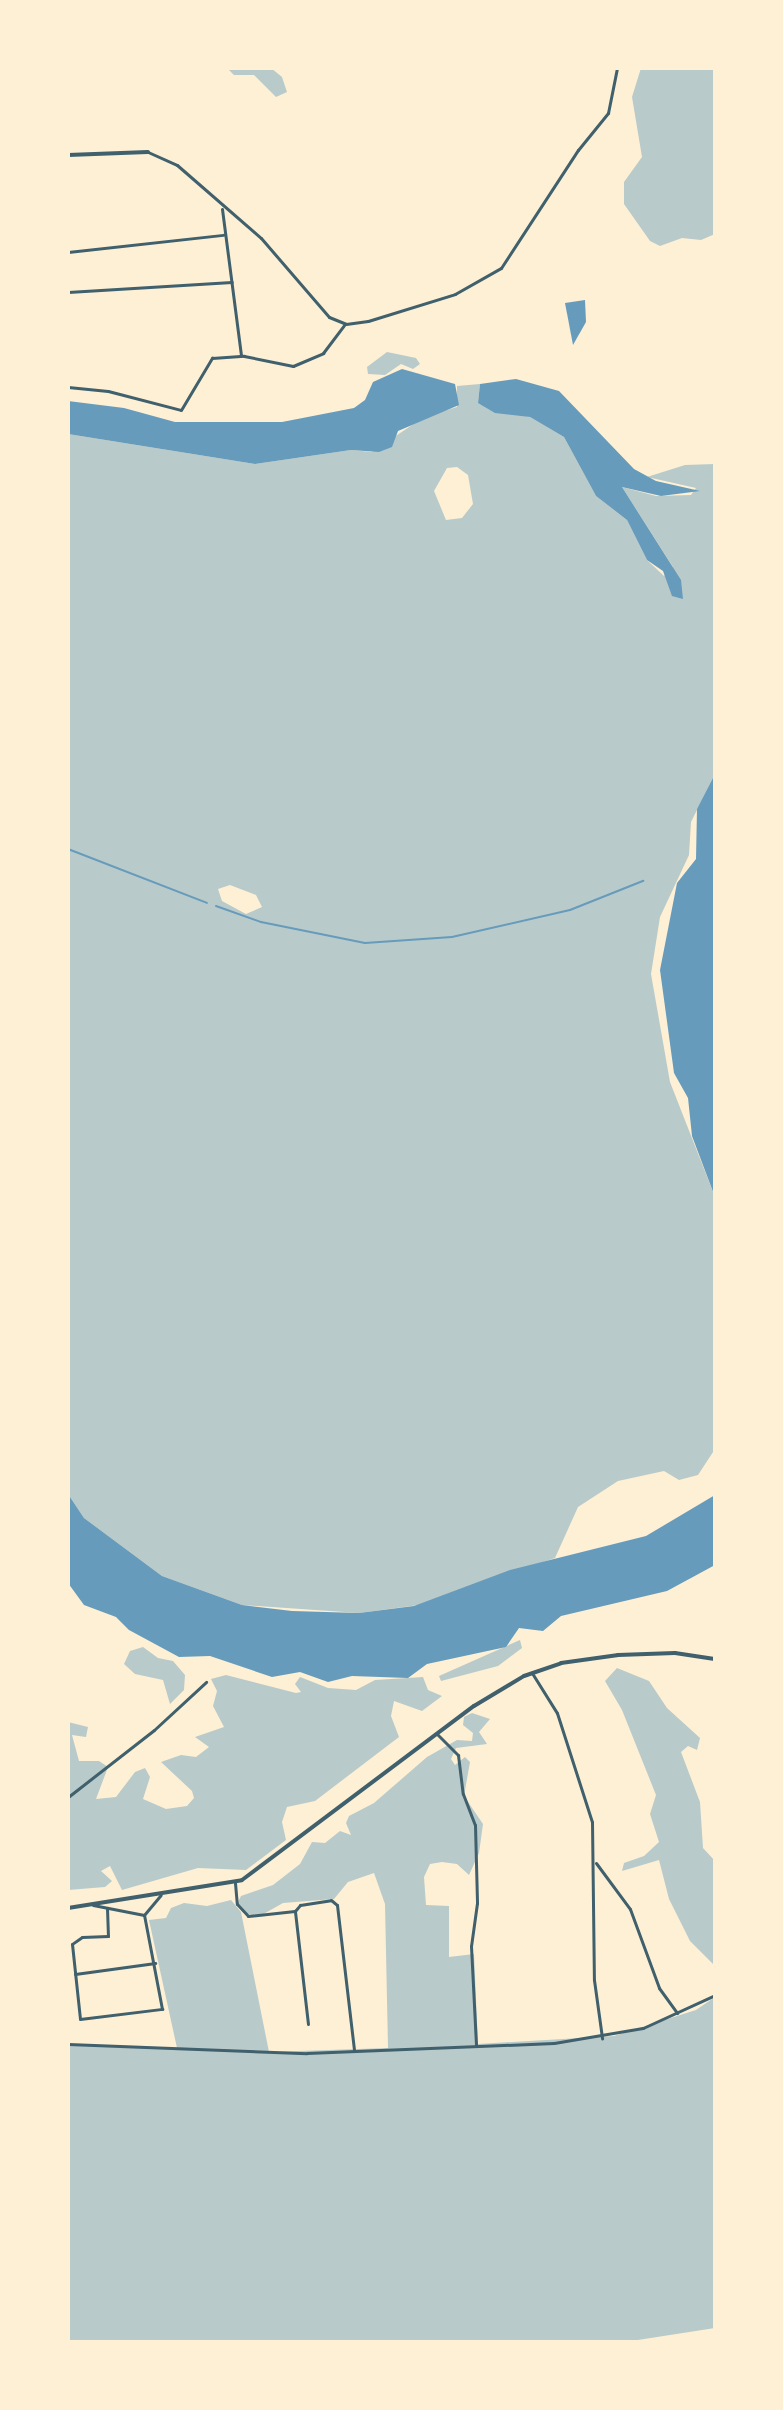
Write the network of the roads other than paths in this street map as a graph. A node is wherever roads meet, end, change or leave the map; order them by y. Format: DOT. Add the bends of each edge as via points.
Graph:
graph roads {
  1 [pos="617,68"];
  2 [pos="148,152"];
  3 [pos="68,155"];
  4 [pos="222,209"];
  5 [pos="223,235"];
  6 [pos="68,252"];
  7 [pos="232,282"];
  8 [pos="68,292"];
  9 [pos="346,324"];
  10 [pos="241,356"];
  11 [pos="68,387"];
  12 [pos="715,1659"];
  13 [pos="532,1673"];
  14 [pos="206,1682"];
  15 [pos="437,1734"];
  16 [pos="68,1797"];
  17 [pos="596,1863"];
  18 [pos="235,1883"];
  19 [pos="161,1895"];
  20 [pos="92,1905"];
  21 [pos="68,1908"];
  22 [pos="107,1908"];
  23 [pos="295,1911"];
  24 [pos="144,1915"];
  25 [pos="156,1963"];
  26 [pos="75,1974"];
  27 [pos="715,1995"];
  28 [pos="678,2014"];
  29 [pos="308,2024"];
  30 [pos="602,2038"];
  31 [pos="68,2044"];
  32 [pos="476,2045"];
  33 [pos="354,2050"];
  1 -- 9 [label="street" via="608,113 501,268 455,294"];
  2 -- 3 [label="street"];
  2 -- 4 [label="street" via="177,165"];
  4 -- 5 [label="street"];
  4 -- 9 [label="street" via="261,238 321,311"];
  5 -- 6 [label="street"];
  5 -- 7 [label="street"];
  7 -- 8 [label="street"];
  7 -- 10 [label="street"];
  9 -- 10 [label="street" via="323,353 303,363"];
  10 -- 11 [label="street" via="212,358 181,410 108,391"];
  12 -- 13 [label="street" via="675,1653 618,1655"];
  13 -- 15 [label="street"];
  13 -- 17 [label="street" via="557,1713 592,1822"];
  14 -- 16 [label="street"];
  15 -- 18 [label="street"];
  15 -- 32 [label="street" via="458,1755 463,1794 475,1825 477,1903 471,1946"];
  17 -- 28 [label="street" via="630,1909 659,1988"];
  17 -- 30 [label="street" via="594,1980"];
  18 -- 19 [label="street"];
  18 -- 23 [label="street" via="237,1904 248,1916"];
  19 -- 20 [label="street"];
  19 -- 24 [label="street"];
  20 -- 21 [label="street"];
  20 -- 22 [label="street"];
  22 -- 24 [label="street"];
  22 -- 26 [label="street" via="108,1936 82,1937 72,1944"];
  23 -- 29 [label="street"];
  23 -- 33 [label="street" via="314,1901 337,1905"];
  24 -- 25 [label="street"];
  25 -- 26 [label="street"];
  25 -- 26 [label="street" via="162,2009 107,2018 80,2019"];
  27 -- 28 [label="street"];
  28 -- 30 [label="street"];
  30 -- 32 [label="street"];
  31 -- 33 [label="street"];
  32 -- 33 [label="street"];
}
